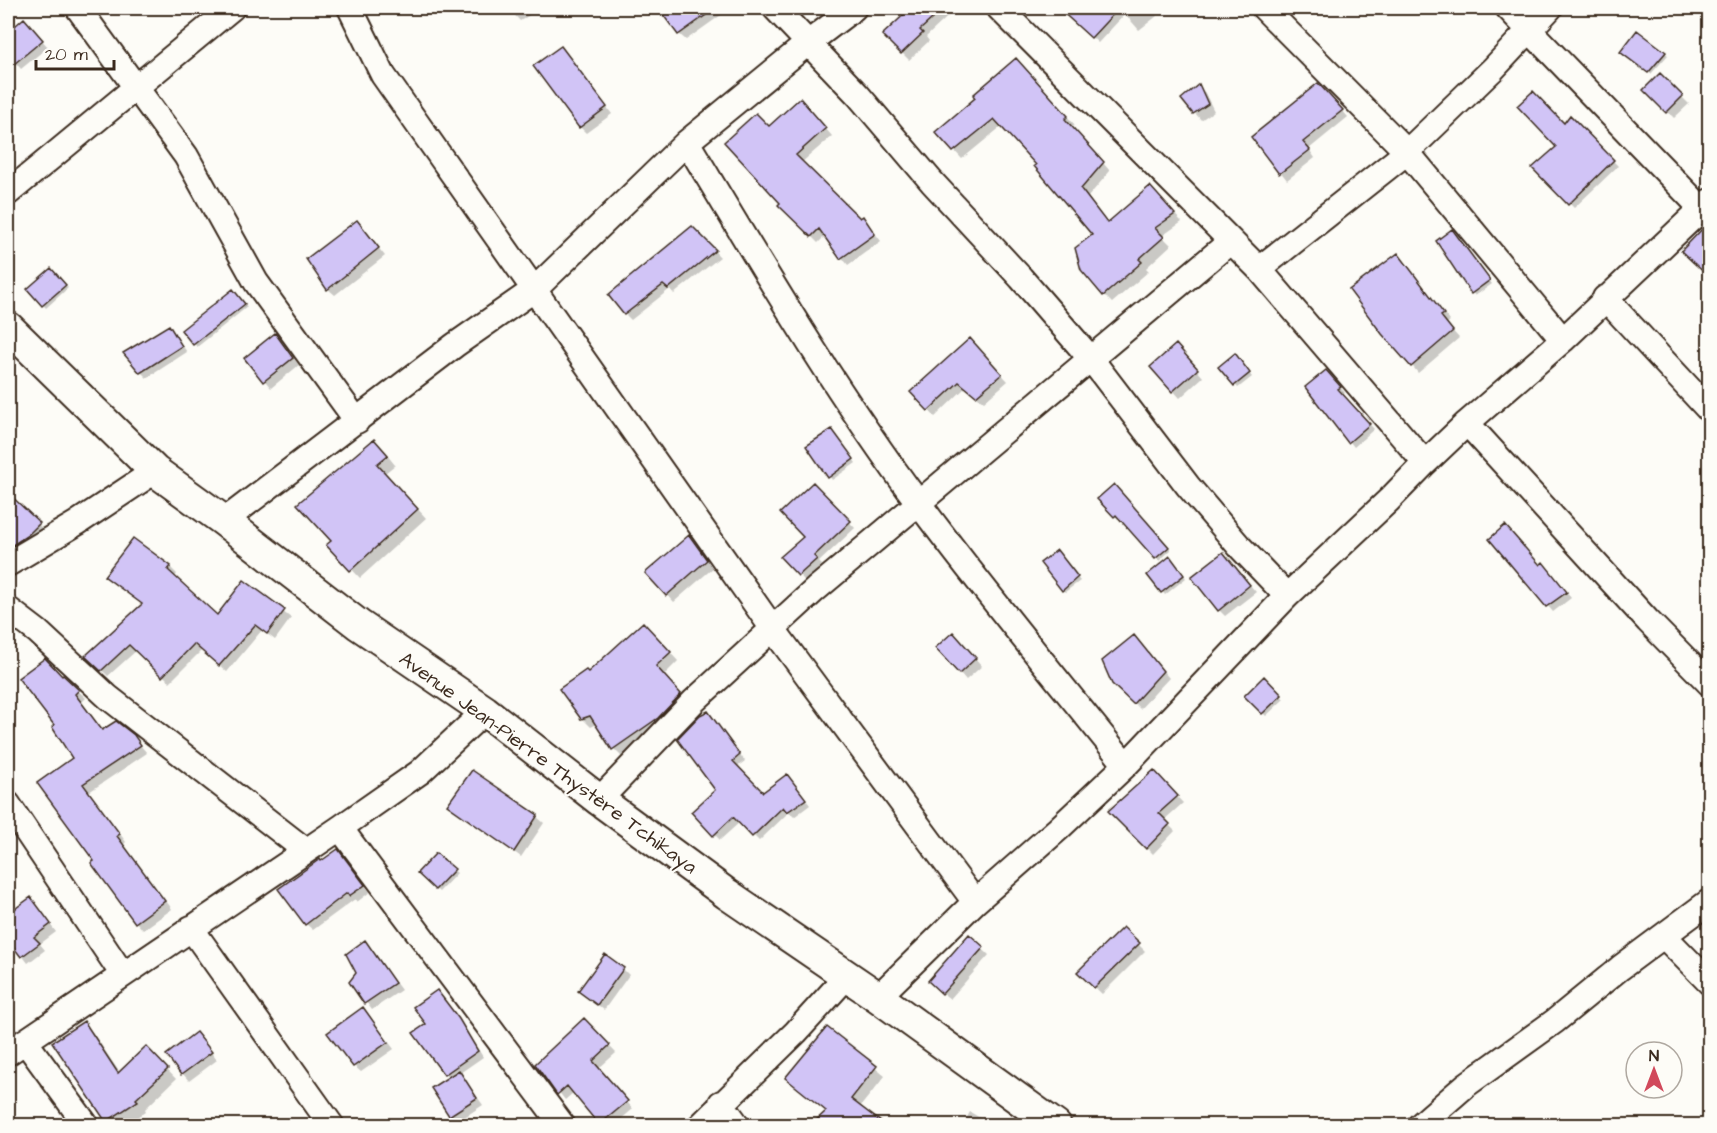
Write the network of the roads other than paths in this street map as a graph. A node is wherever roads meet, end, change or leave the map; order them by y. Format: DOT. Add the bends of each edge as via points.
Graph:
graph roads {
  1 [pos="78,8"];
  2 [pos="232,8"];
  3 [pos="350,8"];
  4 [pos="775,8"];
  5 [pos="855,8"];
  6 [pos="999,8"];
  7 [pos="1264,8"];
  8 [pos="1508,8"];
  9 [pos="1550,8"];
  10 [pos="1529,30"];
  11 [pos="808,42"];
  12 [pos="136,88"];
  13 [pos="687,142"];
  14 [pos="1407,152"];
  15 [pos="8,193"];
  16 [pos="1706,205"];
  17 [pos="1231,241"];
  18 [pos="1259,269"];
  19 [pos="535,290"];
  20 [pos="1605,298"];
  21 [pos="8,327"];
  22 [pos="1563,340"];
  23 [pos="1091,359"];
  24 [pos="1710,411"];
  25 [pos="357,421"];
  26 [pos="1467,423"];
  27 [pos="1425,463"];
  28 [pos="155,471"];
  29 [pos="919,504"];
  30 [pos="224,521"];
  31 [pos="8,564"];
  32 [pos="1287,596"];
  33 [pos="8,609"];
  34 [pos="773,629"];
  35 [pos="1710,684"];
  36 [pos="485,711"];
  37 [pos="1126,765"];
  38 [pos="598,800"];
  39 [pos="8,804"];
  40 [pos="340,828"];
  41 [pos="305,850"];
  42 [pos="1710,901"];
  43 [pos="975,902"];
  44 [pos="191,928"];
  45 [pos="1665,937"];
  46 [pos="123,975"];
  47 [pos="847,976"];
  48 [pos="1710,983"];
  49 [pos="878,997"];
  50 [pos="16,1047"];
  51 [pos="721,1103"];
  52 [pos="87,1125"];
  53 [pos="332,1125"];
  54 [pos="563,1125"];
  55 [pos="700,1125"];
  56 [pos="738,1125"];
  57 [pos="1056,1125"];
  58 [pos="1419,1125"];
  1 -- 12 [label="street"];
  2 -- 12 [label="street"];
  3 -- 19 [label="street" via="383,75"];
  4 -- 11 [label="street"];
  5 -- 11 [label="street"];
  6 -- 17 [label="street"];
  7 -- 14 [label="street"];
  8 -- 10 [label="street"];
  9 -- 10 [label="street"];
  10 -- 14 [label="street"];
  10 -- 16 [label="street"];
  11 -- 13 [label="street"];
  11 -- 23 [label="street"];
  12 -- 15 [label="street"];
  12 -- 25 [label="street" via="186,156 256,282"];
  13 -- 19 [label="street"];
  13 -- 29 [label="street" via="812,349"];
  14 -- 18 [label="street"];
  14 -- 22 [label="street"];
  16 -- 20 [label="street"];
  17 -- 18 [label="street"];
  17 -- 23 [label="street"];
  18 -- 27 [label="street"];
  19 -- 25 [label="street" via="455,345"];
  19 -- 34 [label="street"];
  20 -- 22 [label="street"];
  20 -- 24 [label="street"];
  21 -- 28 [label="street, Avenue Jean-Pierre Thystère Tchikaya"];
  22 -- 26 [label="street"];
  23 -- 29 [label="street"];
  23 -- 32 [label="street" via="1188,486"];
  25 -- 30 [label="street"];
  26 -- 27 [label="street"];
  26 -- 35 [label="street"];
  27 -- 32 [label="street"];
  28 -- 30 [label="street, Avenue Jean-Pierre Thystère Tchikaya"];
  28 -- 31 [label="street"];
  29 -- 34 [label="street"];
  29 -- 37 [label="street"];
  30 -- 36 [label="street, Avenue Jean-Pierre Thystère Tchikaya" via="359,625"];
  32 -- 37 [label="street"];
  33 -- 41 [label="street" via="108,697"];
  34 -- 38 [label="street" via="694,701"];
  34 -- 43 [label="street"];
  36 -- 38 [label="street, Avenue Jean-Pierre Thystère Tchikaya"];
  36 -- 40 [label="street" via="420,772"];
  37 -- 43 [label="street"];
  38 -- 47 [label="street, Avenue Jean-Pierre Thystère Tchikaya"];
  39 -- 46 [label="street"];
  40 -- 41 [label="street"];
  40 -- 54 [label="street"];
  41 -- 44 [label="street"];
  42 -- 45 [label="street"];
  43 -- 49 [label="street"];
  44 -- 46 [label="street"];
  44 -- 53 [label="street"];
  45 -- 48 [label="street"];
  45 -- 58 [label="street" via="1466,1085"];
  46 -- 50 [label="street"];
  47 -- 49 [label="street, Avenue Jean-Pierre Thystère Tchikaya"];
  47 -- 51 [label="street" via="796,1032"];
  49 -- 57 [label="street, Avenue Jean-Pierre Thystère Tchikaya"];
  50 -- 52 [label="street"];
  51 -- 55 [label="street"];
  51 -- 56 [label="street"];
}
